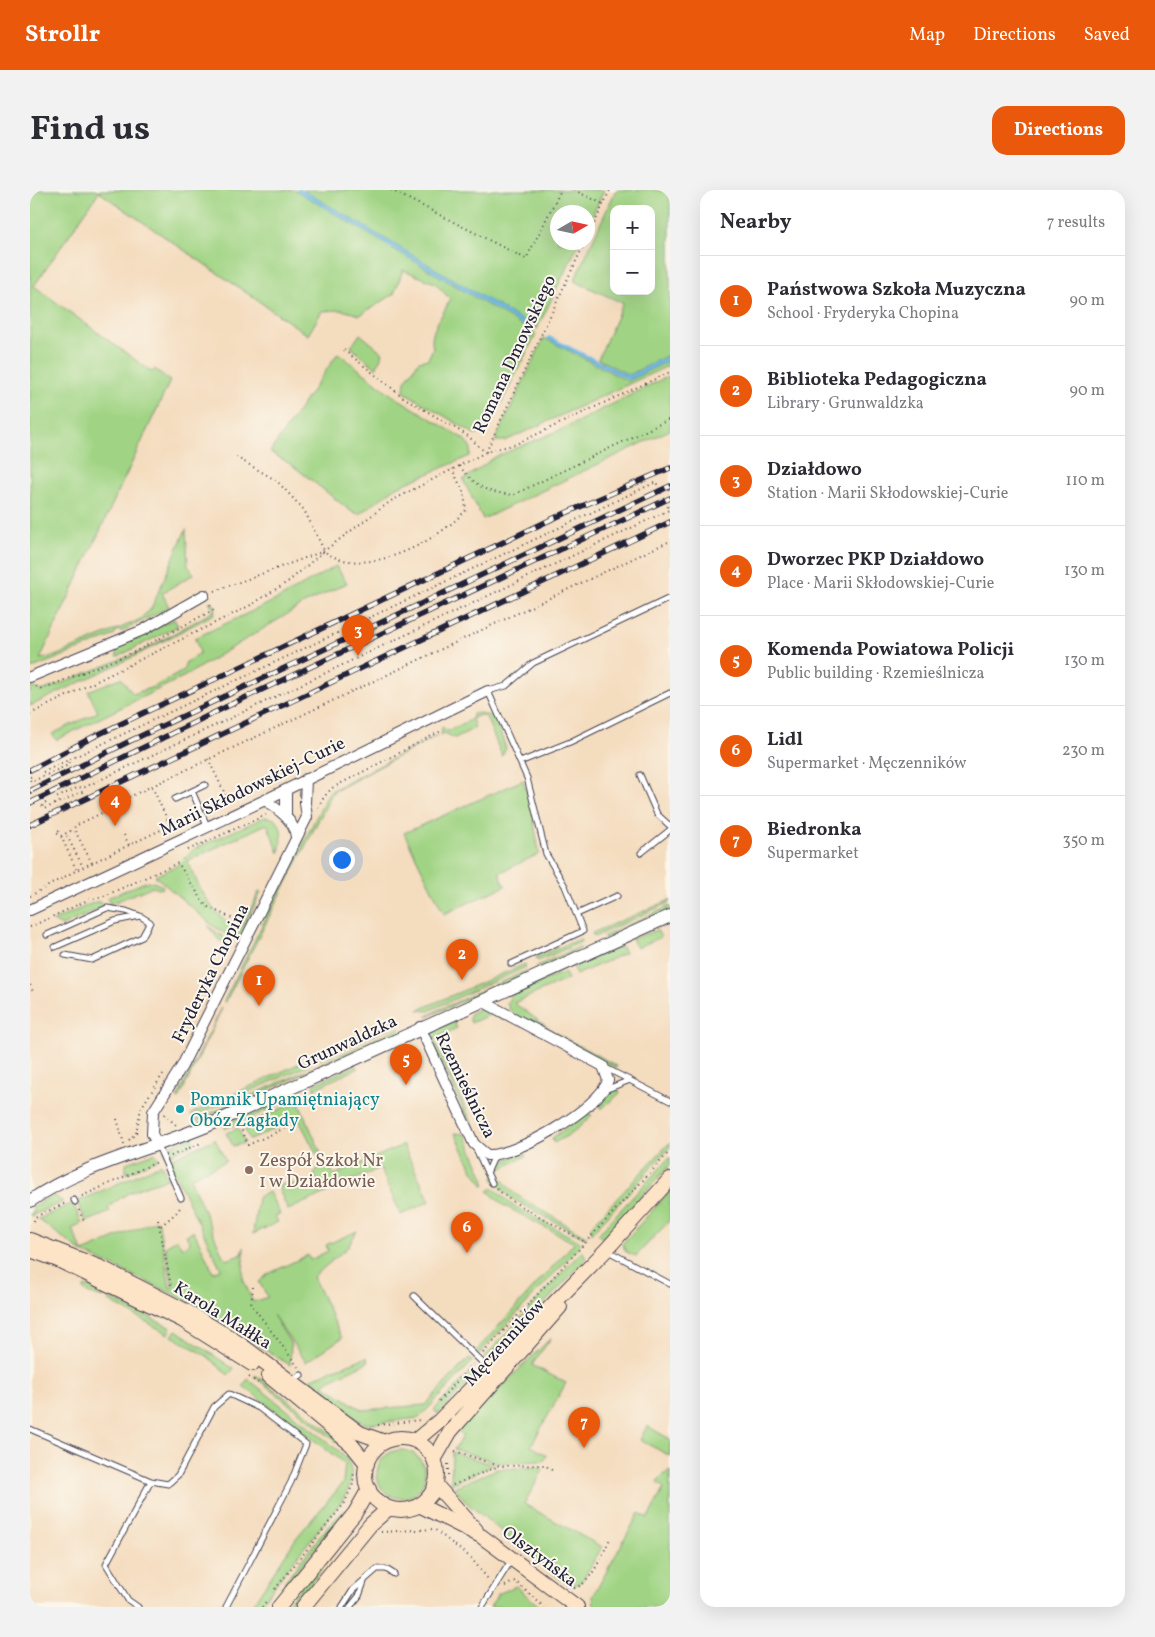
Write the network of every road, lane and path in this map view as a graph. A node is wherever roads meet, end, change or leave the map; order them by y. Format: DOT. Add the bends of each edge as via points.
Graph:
graph roads {
  1 [pos="390,190"];
  2 [pos="562,190"];
  3 [pos="574,190"];
  4 [pos="610,190"];
  5 [pos="603,204"];
  6 [pos="595,222"];
  7 [pos="581,250"];
  8 [pos="344,350"];
  9 [pos="670,372"];
  10 [pos="670,419"];
  11 [pos="486,452"];
  12 [pos="236,457"];
  13 [pos="459,466"];
  14 [pos="452,469"];
  15 [pos="670,510"];
  16 [pos="670,541"];
  17 [pos="324,551"];
  18 [pos="204,595"];
  19 [pos="670,598"];
  20 [pos="31,681"];
  21 [pos="488,691"];
  22 [pos="670,693"];
  23 [pos="30,714"];
  24 [pos="443,730"];
  25 [pos="70,759"];
  26 [pos="208,759"];
  27 [pos="520,762"];
  28 [pos="43,772"];
  29 [pos="640,775"];
  30 [pos="31,778"];
  31 [pos="306,779"];
  32 [pos="205,785"];
  33 [pos="152,786"];
  34 [pos="83,788"];
  35 [pos="286,790"];
  36 [pos="192,792"];
  37 [pos="56,798"];
  38 [pos="175,799"];
  39 [pos="265,800"];
  40 [pos="46,803"];
  41 [pos="305,803"];
  42 [pos="112,808"];
  43 [pos="317,810"];
  44 [pos="200,811"];
  45 [pos="114,814"];
  46 [pos="272,816"];
  47 [pos="286,816"];
  48 [pos="170,825"];
  49 [pos="207,826"];
  50 [pos="670,826"];
  51 [pos="74,829"];
  52 [pos="670,830"];
  53 [pos="59,831"];
  54 [pos="124,835"];
  55 [pos="61,836"];
  56 [pos="67,836"];
  57 [pos="296,837"];
  58 [pos="129,845"];
  59 [pos="183,852"];
  60 [pos="641,852"];
  61 [pos="92,863"];
  62 [pos="83,867"];
  63 [pos="77,870"];
  64 [pos="139,873"];
  65 [pos="142,879"];
  66 [pos="30,896"];
  67 [pos="617,896"];
  68 [pos="30,910"];
  69 [pos="577,914"];
  70 [pos="140,916"];
  71 [pos="670,916"];
  72 [pos="30,927"];
  73 [pos="251,927"];
  74 [pos="48,935"];
  75 [pos="55,947"];
  76 [pos="65,955"];
  77 [pos="511,964"];
  78 [pos="30,985"];
  79 [pos="34,994"];
  80 [pos="482,1001"];
  81 [pos="420,1027"];
  82 [pos="603,1066"];
  83 [pos="630,1080"];
  84 [pos="601,1092"];
  85 [pos="670,1100"];
  86 [pos="117,1119"];
  87 [pos="298,1122"];
  88 [pos="240,1125"];
  89 [pos="141,1132"];
  90 [pos="474,1144"];
  91 [pos="158,1145"];
  92 [pos="124,1146"];
  93 [pos="129,1147"];
  94 [pos="670,1151"];
  95 [pos="495,1155"];
  96 [pos="487,1173"];
  97 [pos="670,1179"];
  98 [pos="492,1184"];
  99 [pos="33,1198"];
  100 [pos="181,1198"];
  101 [pos="75,1201"];
  102 [pos="158,1220"];
  103 [pos="84,1222"];
  104 [pos="161,1226"];
  105 [pos="30,1240"];
  106 [pos="587,1243"];
  107 [pos="30,1250"];
  108 [pos="606,1250"];
  109 [pos="670,1284"];
  110 [pos="171,1286"];
  111 [pos="253,1287"];
  112 [pos="414,1296"];
  113 [pos="478,1359"];
  114 [pos="489,1370"];
  115 [pos="248,1376"];
  116 [pos="293,1381"];
  117 [pos="263,1387"];
  118 [pos="488,1387"];
  119 [pos="435,1405"];
  120 [pos="426,1416"];
  121 [pos="373,1425"];
  122 [pos="30,1429"];
  123 [pos="416,1441"];
  124 [pos="385,1442"];
  125 [pos="450,1449"];
  126 [pos="441,1462"];
  127 [pos="499,1466"];
  128 [pos="361,1467"];
  129 [pos="553,1471"];
  130 [pos="151,1481"];
  131 [pos="435,1484"];
  132 [pos="369,1490"];
  133 [pos="419,1505"];
  134 [pos="389,1508"];
  135 [pos="379,1534"];
  136 [pos="481,1536"];
  137 [pos="610,1539"];
  138 [pos="512,1559"];
  139 [pos="394,1574"];
  140 [pos="364,1581"];
  141 [pos="495,1585"];
  142 [pos="572,1589"];
  143 [pos="138,1607"];
  144 [pos="226,1607"];
  145 [pos="262,1607"];
  146 [pos="279,1607"];
  147 [pos="303,1607"];
  148 [pos="342,1607"];
  149 [pos="350,1607"];
  150 [pos="482,1607"];
  151 [pos="544,1607"];
  152 [pos="577,1607"];
  1 -- 2 [label="path" via="526,259"];
  3 -- 5 [label="path"];
  4 -- 5 [label="path"];
  5 -- 6 [label="path"];
  7 -- 11 [label="path, Romana Dmowskiego"];
  8 -- 11 [label="path" via="403,397 468,436"];
  9 -- 11 [label="path" via="516,444"];
  10 -- 13 [label="path" via="513,495 488,492 476,485"];
  11 -- 13 [label="path"];
  12 -- 17 [label="path" via="277,480 304,510"];
  13 -- 14 [label="path"];
  14 -- 17 [label="path" via="391,501"];
  14 -- 17 [label="path" via="464,493 466,510 427,540 375,562 335,559"];
  15 -- 25 [label="path" via="656,482 651,484"];
  15 -- 34 [label="path"];
  16 -- 26 [label="path"];
  17 -- 18 [label="path"];
  17 -- 23 [label="path" via="289,581 251,606"];
  18 -- 20 [label="street" via="143,630"];
  18 -- 20 [label="path" via="213,610 155,641 42,689"];
  19 -- 21 [label="lane" via="533,663 506,686"];
  21 -- 27 [label="lane"];
  21 -- 31 [label="street, Marii Skłodowskiej-Curie"];
  22 -- 27 [label="lane" via="570,742"];
  24 -- 43 [label="path" via="332,788"];
  25 -- 28 [label="path"];
  25 -- 30 [label="path" via="68,765 31,782"];
  26 -- 33 [label="path"];
  26 -- 44 [label="path" via="227,798"];
  27 -- 69 [label="lane" via="546,854"];
  29 -- 50 [label="lane" via="657,814"];
  31 -- 35 [label="street, Marii Skłodowskiej-Curie"];
  31 -- 41 [label="street, Fryderyka Chopina"];
  32 -- 36 [label="lane"];
  33 -- 42 [label="path" via="110,806"];
  33 -- 48 [label="path"];
  34 -- 37 [label="path"];
  34 -- 40 [label="path" via="82,792 44,809 42,805"];
  35 -- 39 [label="street, Marii Skłodowskiej-Curie"];
  35 -- 41 [label="street"];
  35 -- 47 [label="street"];
  36 -- 38 [label="lane"];
  36 -- 44 [label="lane"];
  39 -- 47 [label="street"];
  39 -- 49 [label="street, Marii Skłodowskiej-Curie"];
  41 -- 57 [label="street, Fryderyka Chopina" via="307,817"];
  42 -- 45 [label="path"];
  42 -- 51 [label="path"];
  44 -- 48 [label="path"];
  44 -- 49 [label="lane"];
  46 -- 59 [label="path" via="268,814"];
  47 -- 57 [label="street" via="295,828"];
  48 -- 58 [label="path"];
  49 -- 68 [label="street, Marii Skłodowskiej-Curie"];
  51 -- 55 [label="path"];
  51 -- 61 [label="path"];
  52 -- 60 [label="lane"];
  53 -- 55 [label="path" via="56,833"];
  54 -- 58 [label="path"];
  55 -- 63 [label="path"];
  56 -- 62 [label="path"];
  57 -- 73 [label="street, Fryderyka Chopina"];
  58 -- 61 [label="path"];
  61 -- 62 [label="path"];
  62 -- 63 [label="path"];
  63 -- 66 [label="path"];
  64 -- 65 [label="path"];
  65 -- 72 [label="path"];
  65 -- 73 [label="path" via="178,863 206,906"];
  67 -- 69 [label="lane"];
  69 -- 77 [label="lane" via="583,931"];
  70 -- 74 [label="lane" via="126,910 107,908"];
  70 -- 75 [label="lane" via="116,921"];
  70 -- 76 [label="lane" via="150,922 142,937 126,946 92,960"];
  71 -- 80 [label="street, Grunwaldzka"];
  73 -- 91 [label="street, Fryderyka Chopina" via="182,1066 153,1112"];
  78 -- 79 [label="path"];
  80 -- 81 [label="street, Grunwaldzka"];
  80 -- 82 [label="street"];
  81 -- 90 [label="street, Rzemieślnicza"];
  81 -- 91 [label="street, Grunwaldzka" via="216,1122"];
  82 -- 83 [label="lane"];
  82 -- 84 [label="street" via="608,1080"];
  83 -- 84 [label="lane"];
  83 -- 85 [label="lane"];
  84 -- 95 [label="street, Rzemieślnicza" via="565,1122 521,1146"];
  86 -- 92 [label="path"];
  87 -- 88 [label="path" via="248,1145"];
  89 -- 92 [label="path" via="138,1120 136,1133"];
  90 -- 95 [label="street, Rzemieślnicza" via="482,1153"];
  90 -- 96 [label="lane"];
  91 -- 99 [label="street, Grunwaldzka" via="95,1168"];
  91 -- 100 [label="lane"];
  92 -- 93 [label="path"];
  94 -- 106 [label="path"];
  95 -- 96 [label="lane"];
  96 -- 98 [label="lane"];
  97 -- 108 [label="main road, Męczenników"];
  98 -- 106 [label="path" via="510,1200"];
  100 -- 104 [label="path" via="182,1208"];
  101 -- 103 [label="path"];
  102 -- 104 [label="path"];
  104 -- 110 [label="path"];
  105 -- 116 [label="main road, Karola Małłka" via="102,1268 188,1312"];
  106 -- 113 [label="path"];
  107 -- 116 [label="main road, Karola Małłka" via="58,1260 182,1320 243,1358"];
  108 -- 109 [label="lane"];
  108 -- 114 [label="main road, Męczenników"];
  108 -- 118 [label="main road, Męczenników" via="547,1323"];
  111 -- 116 [label="path" via="251,1304"];
  112 -- 113 [label="lane"];
  113 -- 114 [label="lane"];
  113 -- 119 [label="path"];
  114 -- 118 [label="lane" via="492,1377"];
  114 -- 123 [label="main road, Męczenników"];
  115 -- 117 [label="path"];
  116 -- 124 [label="main road, Karola Małłka" via="360,1434"];
  116 -- 128 [label="main road, Karola Małłka" via="351,1444"];
  118 -- 126 [label="main road, Męczenników" via="450,1432"];
  120 -- 121 [label="path" via="422,1420"];
  122 -- 130 [label="lane"];
  123 -- 124 [label="main road" via="397,1439"];
  123 -- 126 [label="main road"];
  124 -- 128 [label="main road"];
  125 -- 127 [label="path"];
  126 -- 127 [label="path" via="449,1487"];
  126 -- 131 [label="main road"];
  127 -- 129 [label="path" via="545,1465"];
  128 -- 132 [label="main road"];
  128 -- 145 [label="path" via="344,1504"];
  130 -- 143 [label="lane" via="106,1564 128,1600"];
  130 -- 144 [label="lane" via="168,1484 178,1475 214,1407 229,1394 259,1408 306,1444 291,1482"];
  131 -- 133 [label="main road"];
  131 -- 136 [label="main road, Olsztyńska"];
  132 -- 134 [label="main road" via="377,1501"];
  132 -- 146 [label="main road" via="355,1513"];
  133 -- 134 [label="main road" via="404,1510"];
  133 -- 136 [label="main road, Olsztyńska"];
  134 -- 147 [label="main road" via="370,1525"];
  135 -- 141 [label="path" via="434,1529 470,1558"];
  136 -- 138 [label="main road, Olsztyńska"];
  137 -- 142 [label="path" via="588,1578"];
  138 -- 141 [label="lane"];
  138 -- 152 [label="main road, Olsztyńska"];
  139 -- 140 [label="lane" via="376,1570"];
  140 -- 148 [label="lane" via="353,1590"];
  140 -- 149 [label="lane" via="359,1596"];
  141 -- 150 [label="lane"];
  141 -- 151 [label="path" via="502,1588 515,1581"];
}
